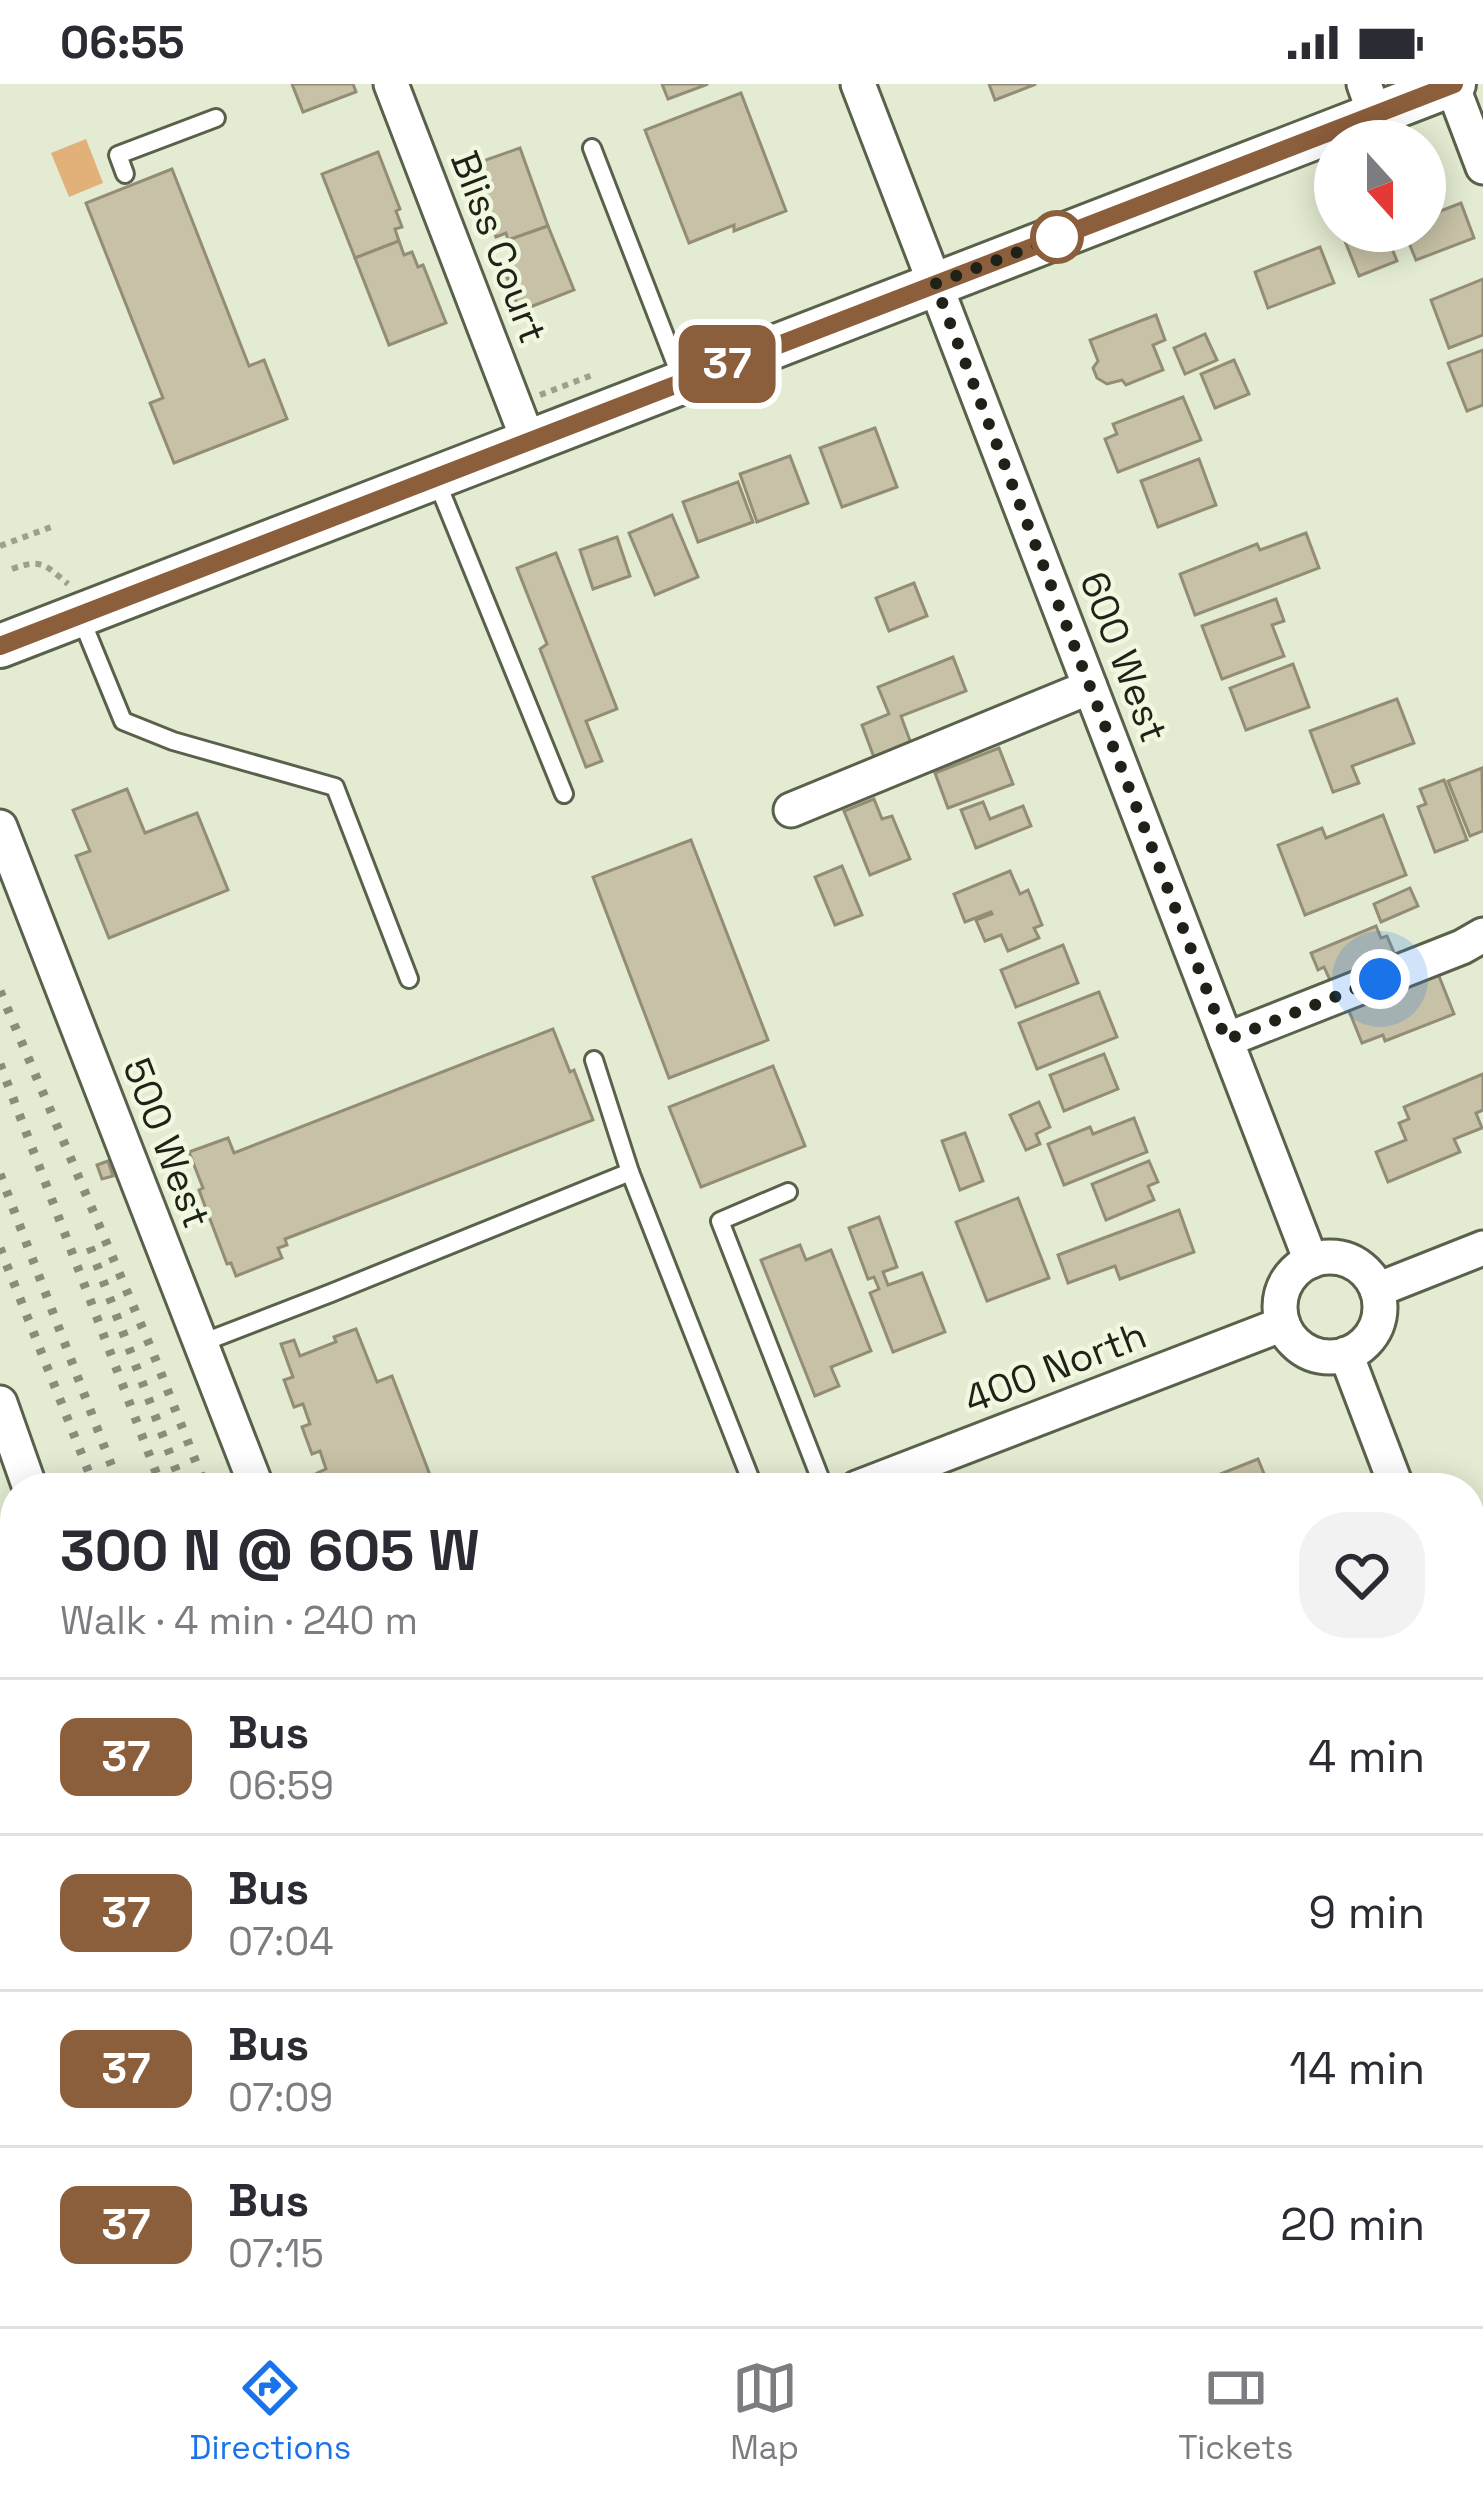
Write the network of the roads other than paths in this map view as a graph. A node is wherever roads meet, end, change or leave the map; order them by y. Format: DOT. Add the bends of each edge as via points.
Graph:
graph roads {
  1 [pos="391,84"];
  2 [pos="858,84"];
  3 [pos="1453,84"];
  4 [pos="1369,99"];
  5 [pos="216,118"];
  6 [pos="592,148"];
  7 [pos="1483,167"];
  8 [pos="125,174"];
  9 [pos="935,284"];
  10 [pos="682,381"];
  11 [pos="529,440"];
  12 [pos="434,476"];
  13 [pos="78,602"];
  14 [pos="0,646"];
  15 [pos="1090,687"];
  16 [pos="564,794"];
  17 [pos="791,810"];
  18 [pos="0,827"];
  19 [pos="1483,935"];
  20 [pos="409,979"];
  21 [pos="1226,1040"];
  22 [pos="594,1060"];
  23 [pos="630,1172"];
  24 [pos="788,1192"];
  25 [pos="1483,1249"];
  26 [pos="1311,1261"];
  27 [pos="1377,1290"];
  28 [pos="1282,1324"];
  29 [pos="200,1344"];
  30 [pos="1346,1354"];
  31 [pos="2,1414"];
  32 [pos="24,1473"];
  33 [pos="251,1473"];
  34 [pos="748,1473"];
  35 [pos="818,1473"];
  36 [pos="896,1473"];
  37 [pos="1391,1473"];
  1 -- 11 [label="street, Bliss Court"];
  2 -- 9 [label="street, 600 West"];
  3 -- 4 [label="street"];
  3 -- 7 [label="street"];
  4 -- 9 [label="street"];
  5 -- 8 [label="lane" via="118,155"];
  6 -- 10 [label="lane"];
  9 -- 10 [label="street"];
  9 -- 15 [label="street, 600 West"];
  10 -- 11 [label="street"];
  11 -- 12 [label="street"];
  12 -- 13 [label="street"];
  12 -- 16 [label="lane"];
  13 -- 14 [label="street"];
  13 -- 20 [label="lane" via="123,722 334,787"];
  15 -- 17 [label="street"];
  15 -- 21 [label="street, 600 West"];
  18 -- 29 [label="street, 500 West"];
  19 -- 21 [label="street"];
  21 -- 26 [label="street, 600 West"];
  22 -- 23 [label="lane"];
  23 -- 29 [label="lane"];
  23 -- 34 [label="lane"];
  24 -- 35 [label="lane" via="719,1221"];
  25 -- 27 [label="street"];
  26 -- 27 [label="street" via="1350,1261"];
  26 -- 28 [label="street" via="1284,1287"];
  27 -- 30 [label="street" via="1375,1328"];
  28 -- 30 [label="street" via="1308,1352"];
  28 -- 36 [label="street, 400 North"];
  29 -- 33 [label="street, 500 West"];
  30 -- 37 [label="street"];
  31 -- 32 [label="street"];
}
